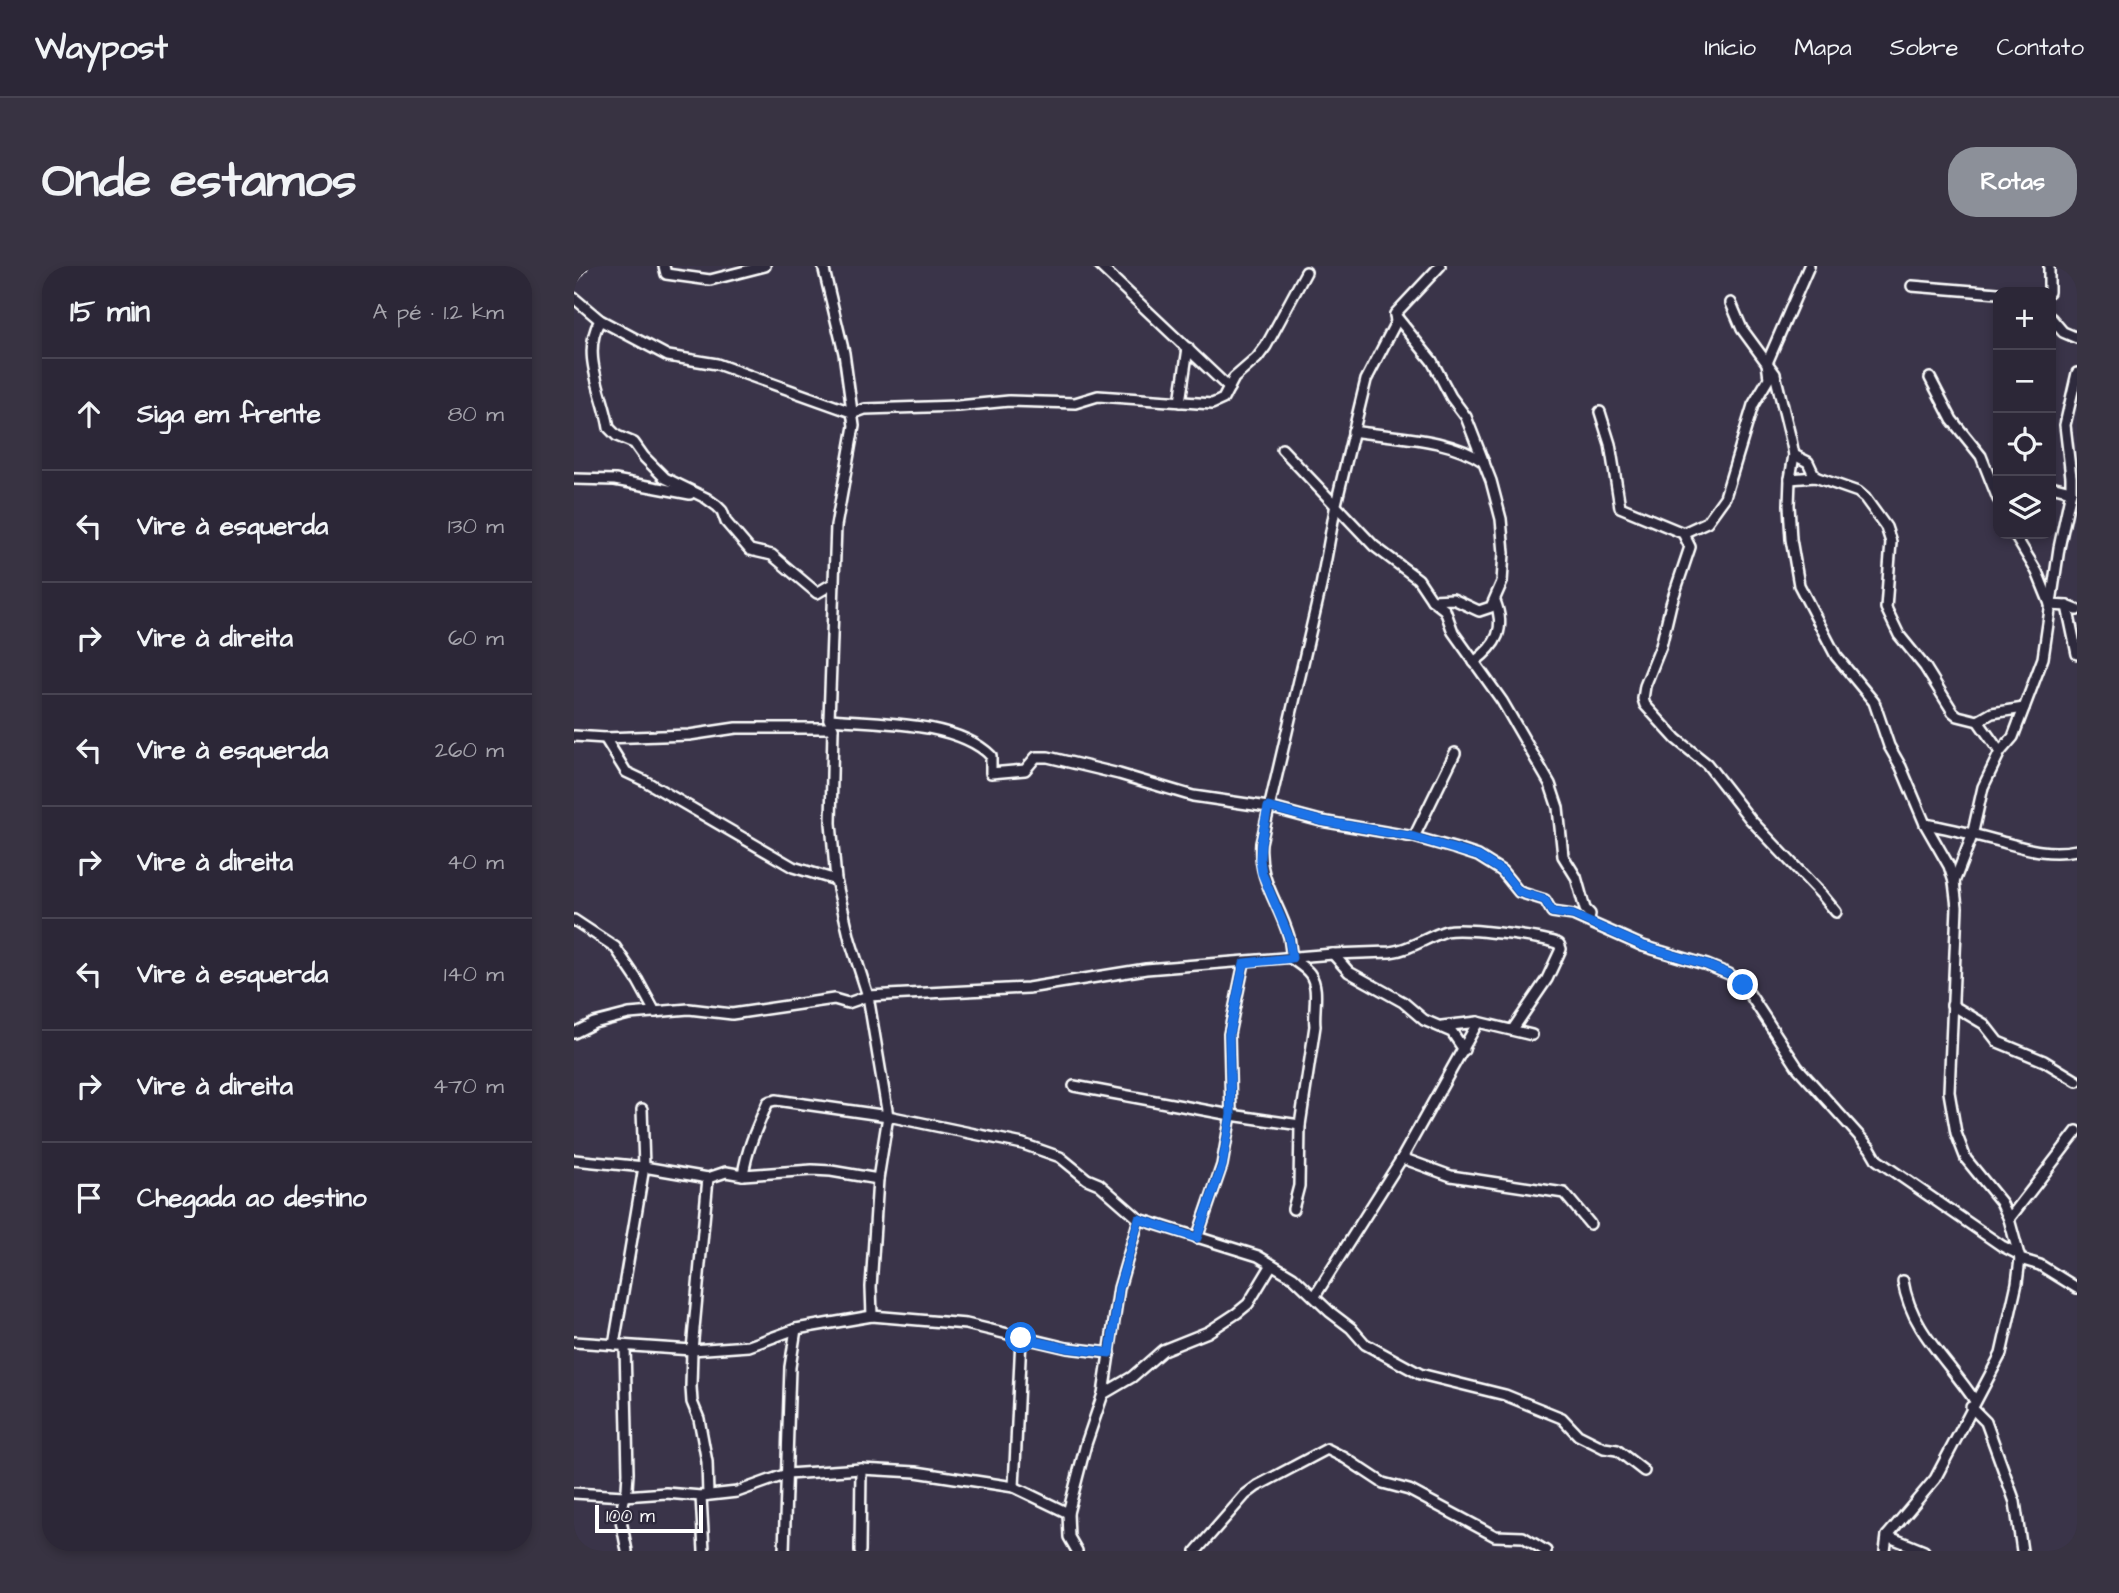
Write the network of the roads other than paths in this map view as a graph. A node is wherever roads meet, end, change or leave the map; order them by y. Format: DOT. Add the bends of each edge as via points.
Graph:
graph roads {
  1 [pos="582,266"];
  2 [pos="664,266"];
  3 [pos="765,266"];
  4 [pos="1100,266"];
  5 [pos="1440,266"];
  6 [pos="1809,266"];
  7 [pos="2049,266"];
  8 [pos="825,269"];
  9 [pos="1306,272"];
  10 [pos="574,276"];
  11 [pos="1912,286"];
  12 [pos="2049,287"];
  13 [pos="1993,293"];
  14 [pos="574,298"];
  15 [pos="1731,303"];
  16 [pos="1395,314"];
  17 [pos="600,320"];
  18 [pos="2056,327"];
  19 [pos="2077,338"];
  20 [pos="1188,348"];
  21 [pos="1767,363"];
  22 [pos="2077,373"];
  23 [pos="1930,378"];
  24 [pos="1229,388"];
  25 [pos="1180,402"];
  26 [pos="1600,412"];
  27 [pos="854,413"];
  28 [pos="1353,431"];
  29 [pos="1282,449"];
  30 [pos="1794,454"];
  31 [pos="1484,462"];
  32 [pos="1815,477"];
  33 [pos="574,479"];
  34 [pos="1790,479"];
  35 [pos="1993,482"];
  36 [pos="2056,487"];
  37 [pos="2071,491"];
  38 [pos="702,496"];
  39 [pos="1336,503"];
  40 [pos="1683,533"];
  41 [pos="2017,539"];
  42 [pos="834,583"];
  43 [pos="1432,600"];
  44 [pos="1496,601"];
  45 [pos="2050,605"];
  46 [pos="2067,606"];
  47 [pos="2077,610"];
  48 [pos="2077,654"];
  49 [pos="1474,662"];
  50 [pos="2024,708"];
  51 [pos="1978,721"];
  52 [pos="831,724"];
  53 [pos="574,736"];
  54 [pos="605,738"];
  55 [pos="2000,752"];
  56 [pos="1455,753"];
  57 [pos="1268,807"];
  58 [pos="1925,824"];
  59 [pos="1972,836"];
  60 [pos="1414,837"];
  61 [pos="2077,850"];
  62 [pos="836,880"];
  63 [pos="1954,882"];
  64 [pos="1836,912"];
  65 [pos="574,920"];
  66 [pos="1589,921"];
  67 [pos="1333,954"];
  68 [pos="1292,958"];
  69 [pos="1244,963"];
  70 [pos="868,996"];
  71 [pos="1952,1005"];
  72 [pos="655,1012"];
  73 [pos="1478,1022"];
  74 [pos="1437,1026"];
  75 [pos="1513,1029"];
  76 [pos="574,1033"];
  77 [pos="1532,1035"];
  78 [pos="1464,1050"];
  79 [pos="2077,1081"];
  80 [pos="1074,1086"];
  81 [pos="642,1109"];
  82 [pos="1231,1115"];
  83 [pos="888,1116"];
  84 [pos="1300,1125"];
  85 [pos="2077,1131"];
  86 [pos="1402,1158"];
  87 [pos="574,1160"];
  88 [pos="644,1167"];
  89 [pos="743,1175"];
  90 [pos="708,1178"];
  91 [pos="878,1179"];
  92 [pos="1293,1209"];
  93 [pos="1139,1219"];
  94 [pos="2008,1219"];
  95 [pos="1590,1224"];
  96 [pos="1197,1238"];
  97 [pos="2018,1256"];
  98 [pos="1271,1266"];
  99 [pos="1903,1281"];
  100 [pos="2077,1288"];
  101 [pos="1315,1296"];
  102 [pos="872,1316"];
  103 [pos="796,1329"];
  104 [pos="1021,1338"];
  105 [pos="574,1342"];
  106 [pos="619,1346"];
  107 [pos="692,1350"];
  108 [pos="1110,1353"];
  109 [pos="1102,1394"];
  110 [pos="1973,1404"];
  111 [pos="861,1469"];
  112 [pos="1644,1471"];
  113 [pos="787,1474"];
  114 [pos="1014,1488"];
  115 [pos="574,1493"];
  116 [pos="624,1496"];
  117 [pos="705,1496"];
  118 [pos="1068,1513"];
  119 [pos="1887,1536"];
  120 [pos="627,1551"];
  121 [pos="704,1551"];
  122 [pos="784,1551"];
  123 [pos="860,1551"];
  124 [pos="1077,1551"];
  125 [pos="1196,1551"];
  126 [pos="1546,1551"];
  127 [pos="1885,1551"];
  128 [pos="1924,1551"];
  129 [pos="2022,1551"];
  1 -- 10 [label="street"];
  2 -- 3 [label="street" via="666,274 710,280"];
  4 -- 20 [label="street"];
  5 -- 16 [label="street"];
  6 -- 21 [label="street"];
  7 -- 12 [label="street"];
  8 -- 27 [label="street"];
  9 -- 24 [label="street" via="1266,346"];
  11 -- 13 [label="street"];
  14 -- 17 [label="street"];
  15 -- 21 [label="street" via="1741,329"];
  16 -- 28 [label="street" via="1396,322 1366,380"];
  16 -- 31 [label="street" via="1432,361 1466,417"];
  17 -- 27 [label="street" via="668,356 717,365"];
  17 -- 38 [label="street" via="592,359 609,428 634,443 665,478"];
  18 -- 19 [label="street"];
  20 -- 24 [label="street"];
  20 -- 25 [label="street"];
  21 -- 30 [label="street" via="1775,374"];
  21 -- 40 [label="street" via="1769,378 1753,405 1726,497 1707,522"];
  22 -- 37 [label="street" via="2065,425"];
  23 -- 35 [label="street"];
  24 -- 25 [label="street" via="1219,403"];
  25 -- 27 [label="street" via="1098,396 1075,403 1009,401"];
  26 -- 40 [label="street" via="1620,508"];
  27 -- 42 [label="street" via="853,441 835,526"];
  28 -- 31 [label="street" via="1434,443"];
  28 -- 39 [label="street"];
  29 -- 39 [label="street"];
  30 -- 32 [label="street" via="1808,462"];
  30 -- 34 [label="street"];
  31 -- 44 [label="street" via="1503,534 1504,569"];
  32 -- 34 [label="street"];
  32 -- 51 [label="street" via="1862,494 1882,521 1891,542 1887,613 1953,712"];
  33 -- 38 [label="street" via="615,480"];
  34 -- 58 [label="street" via="1791,539 1799,585 1836,656 1874,702"];
  36 -- 37 [label="street"];
  37 -- 45 [label="street"];
  38 -- 42 [label="street" via="722,511 750,550 772,555 817,593"];
  39 -- 43 [label="street" via="1374,546 1418,579"];
  39 -- 57 [label="street"];
  40 -- 64 [label="street" via="1690,547 1645,686 1645,705 1707,764 1749,819"];
  41 -- 45 [label="street"];
  42 -- 52 [label="street"];
  43 -- 44 [label="street" via="1453,599 1482,611"];
  43 -- 49 [label="street" via="1445,610 1453,632"];
  44 -- 49 [label="street" via="1500,627 1490,649"];
  45 -- 46 [label="street"];
  45 -- 50 [label="street" via="2043,658"];
  46 -- 47 [label="street"];
  46 -- 48 [label="street"];
  49 -- 66 [label="street" via="1550,784 1558,808 1563,856 1580,887"];
  50 -- 51 [label="street" via="1992,713"];
  50 -- 55 [label="street" via="2013,737"];
  51 -- 55 [label="street"];
  52 -- 54 [label="street"];
  52 -- 57 [label="street" via="880,723 946,733 981,746 990,756 991,773 1025,770 1036,757 1048,757 1194,796"];
  52 -- 62 [label="street"];
  53 -- 54 [label="street"];
  54 -- 62 [label="street" via="629,775 793,867"];
  55 -- 59 [label="street" via="1983,787"];
  56 -- 60 [label="street"];
  57 -- 60 [label="street"];
  57 -- 68 [label="street" via="1261,843 1262,873 1289,937"];
  58 -- 59 [label="street"];
  58 -- 63 [label="street"];
  59 -- 61 [label="street" via="2020,849"];
  59 -- 63 [label="street"];
  60 -- 66 [label="street" via="1478,856 1502,871 1519,892 1545,900 1552,912"];
  62 -- 70 [label="street"];
  63 -- 71 [label="street"];
  65 -- 72 [label="street" via="615,947"];
  66 -- 97 [label="street" via="1643,946 1729,974 1743,985 1798,1068 1877,1160"];
  67 -- 68 [label="street"];
  67 -- 74 [label="street" via="1349,972"];
  67 -- 75 [label="street" via="1399,951 1452,930 1551,940 1559,944 1559,955"];
  68 -- 69 [label="street"];
  68 -- 84 [label="street" via="1311,975 1316,994"];
  69 -- 70 [label="street" via="1146,969 1028,988"];
  69 -- 82 [label="street" via="1229,1034"];
  70 -- 72 [label="street" via="848,1003 834,999 732,1014 689,1009"];
  70 -- 83 [label="street"];
  71 -- 79 [label="street" via="1984,1024 1998,1042 2045,1061"];
  71 -- 94 [label="street" via="1949,1092 1956,1133 1966,1159 2001,1202"];
  72 -- 76 [label="street" via="594,1023"];
  73 -- 74 [label="street"];
  73 -- 75 [label="street"];
  73 -- 78 [label="street"];
  74 -- 78 [label="street" via="1452,1032"];
  75 -- 77 [label="street"];
  78 -- 86 [label="street"];
  80 -- 82 [label="street"];
  81 -- 88 [label="street"];
  82 -- 84 [label="street"];
  82 -- 96 [label="street" via="1222,1166"];
  83 -- 89 [label="street" via="768,1102 756,1125"];
  83 -- 91 [label="street"];
  83 -- 93 [label="street" via="1023,1143 1060,1157"];
  84 -- 92 [label="street" via="1299,1186"];
  85 -- 94 [label="street"];
  86 -- 95 [label="street" via="1451,1176 1564,1193"];
  86 -- 101 [label="street"];
  87 -- 88 [label="street"];
  88 -- 90 [label="street"];
  88 -- 106 [label="street"];
  89 -- 90 [label="street" via="726,1172"];
  89 -- 91 [label="street" via="831,1171"];
  90 -- 107 [label="street"];
  91 -- 102 [label="street"];
  93 -- 96 [label="street"];
  93 -- 108 [label="street" via="1119,1288"];
  94 -- 97 [label="street"];
  96 -- 98 [label="street" via="1258,1256"];
  97 -- 100 [label="street"];
  97 -- 110 [label="street" via="2017,1283 2001,1354"];
  98 -- 101 [label="street"];
  98 -- 109 [label="street" via="1248,1304 1237,1313 1208,1332 1163,1350 1132,1377"];
  99 -- 110 [label="street" via="1914,1318"];
  101 -- 112 [label="street" via="1365,1345 1420,1374 1505,1395 1562,1418 1578,1435 1617,1450"];
  102 -- 103 [label="street"];
  102 -- 104 [label="street" via="966,1324"];
  103 -- 107 [label="street" via="749,1346"];
  103 -- 113 [label="street" via="790,1367"];
  104 -- 108 [label="street"];
  104 -- 114 [label="street"];
  105 -- 106 [label="street"];
  106 -- 107 [label="street"];
  106 -- 116 [label="street" via="628,1473"];
  107 -- 117 [label="street" via="692,1402 707,1462"];
  108 -- 109 [label="street"];
  109 -- 118 [label="street"];
  110 -- 119 [label="street" via="1935,1479"];
  110 -- 129 [label="street" via="1986,1422 2015,1502"];
  111 -- 113 [label="street"];
  111 -- 114 [label="street" via="916,1472"];
  111 -- 123 [label="street"];
  113 -- 117 [label="street" via="737,1492"];
  113 -- 122 [label="street"];
  114 -- 118 [label="street"];
  115 -- 116 [label="street"];
  116 -- 117 [label="street"];
  116 -- 120 [label="street" via="620,1524"];
  117 -- 121 [label="street"];
  118 -- 124 [label="street" via="1069,1537"];
  119 -- 127 [label="street"];
  119 -- 128 [label="street"];
  125 -- 126 [label="street" via="1245,1495 1327,1450 1383,1483 1409,1490 1495,1536 1523,1537"];
}
